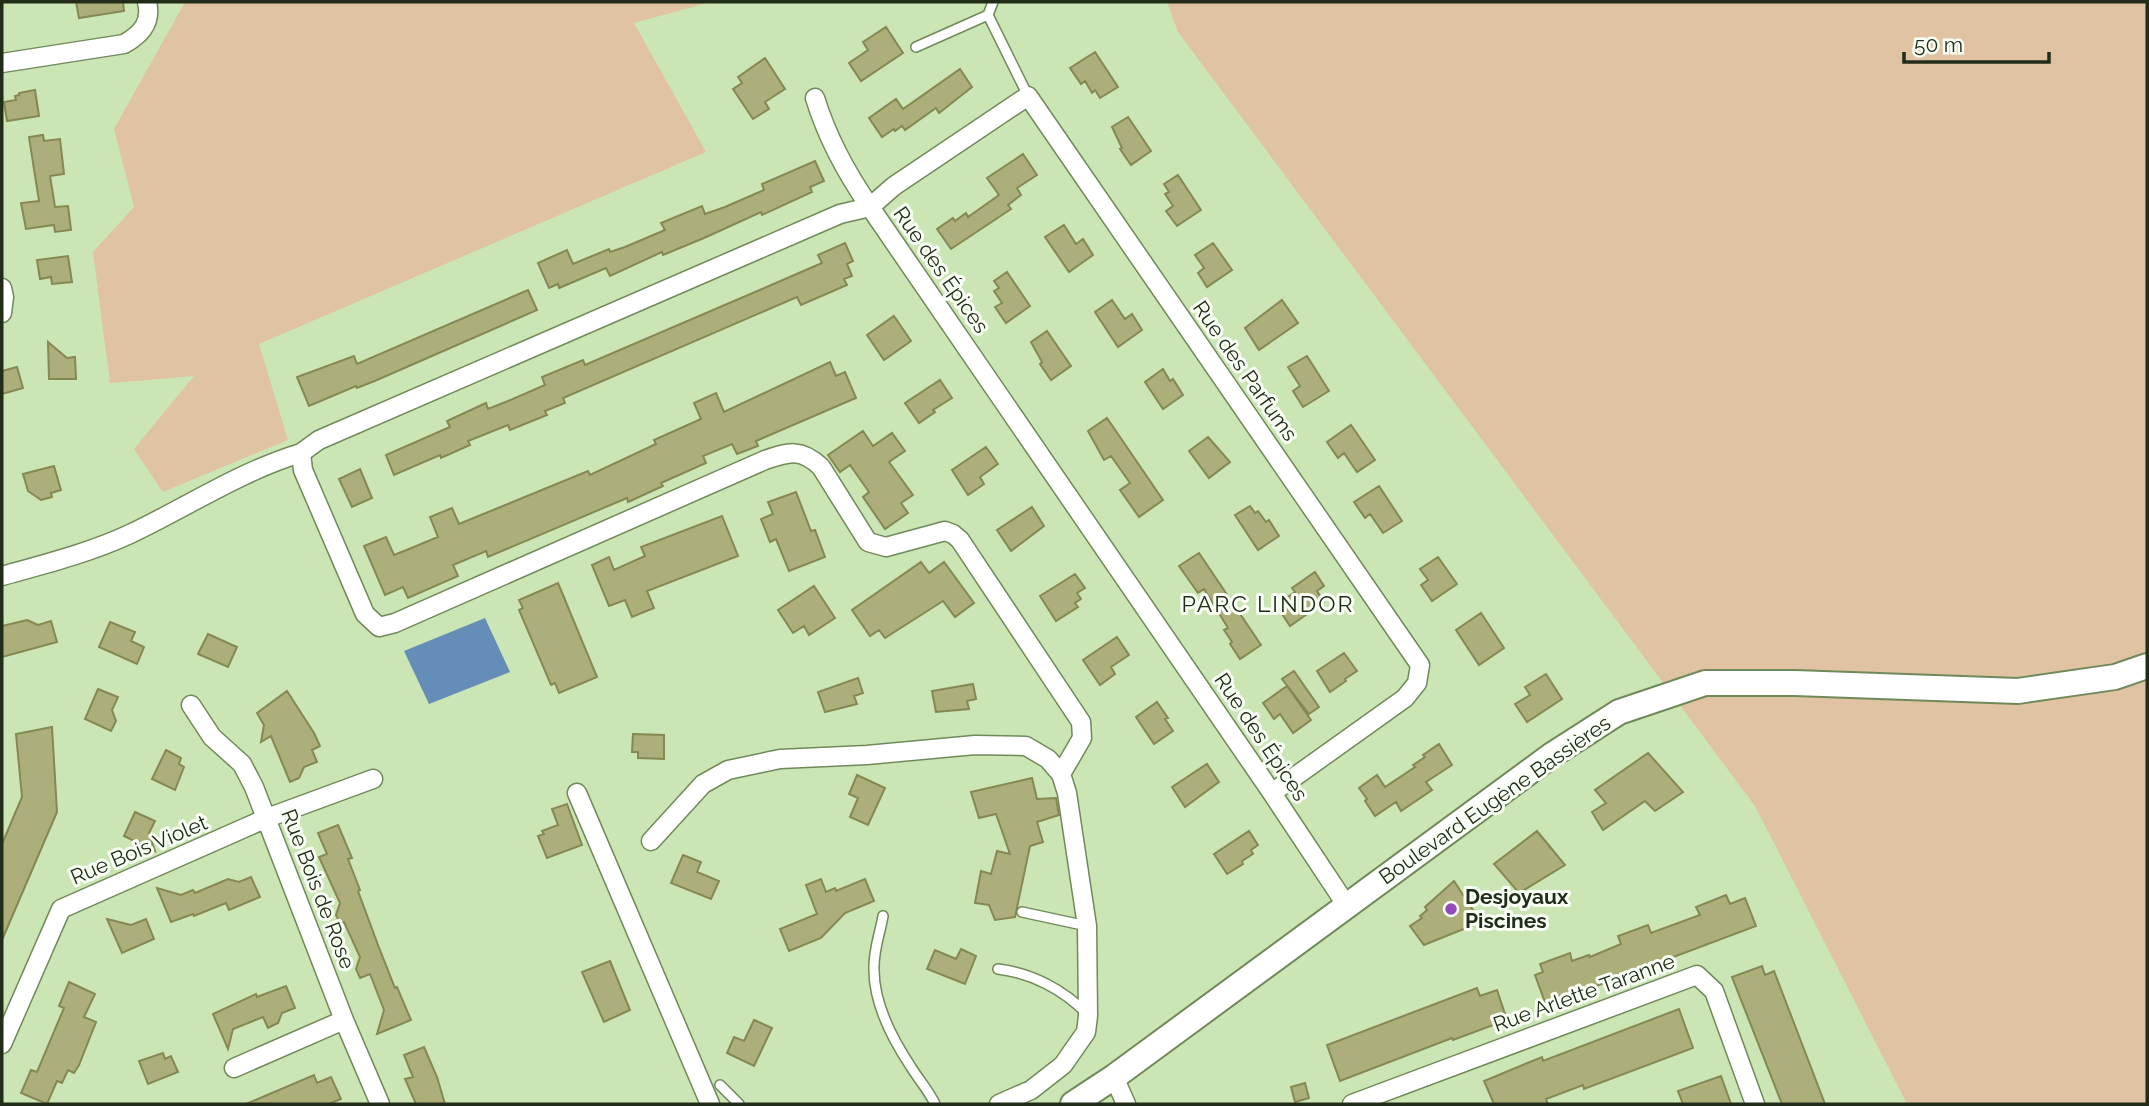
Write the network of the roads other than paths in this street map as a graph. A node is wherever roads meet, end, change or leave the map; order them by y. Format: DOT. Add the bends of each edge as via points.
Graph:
graph roads {
  1 [pos="147,2"];
  2 [pos="993,2"];
  3 [pos="988,15"];
  4 [pos="916,47"];
  5 [pos="2,63"];
  6 [pos="1028,96"];
  7 [pos="815,98"];
  8 [pos="870,207"];
  9 [pos="2,288"];
  10 [pos="2,313"];
  11 [pos="301,453"];
  12 [pos="2,576"];
  13 [pos="2147,666"];
  14 [pos="191,705"];
  15 [pos="1061,774"];
  16 [pos="373,779"];
  17 [pos="577,793"];
  18 [pos="1272,793"];
  19 [pos="267,818"];
  20 [pos="651,841"];
  21 [pos="1347,906"];
  22 [pos="1022,912"];
  23 [pos="883,916"];
  24 [pos="1087,926"];
  25 [pos="998,969"];
  26 [pos="1088,1016"];
  27 [pos="345,1020"];
  28 [pos="2,1044"];
  29 [pos="234,1068"];
  30 [pos="1114,1077"];
  31 [pos="720,1086"];
  32 [pos="380,1104"];
  33 [pos="710,1104"];
  34 [pos="739,1104"];
  35 [pos="935,1104"];
  36 [pos="999,1104"];
  37 [pos="1073,1104"];
  38 [pos="1126,1104"];
  39 [pos="1352,1104"];
  40 [pos="1755,1104"];
  1 -- 5 [label="street" via="145,28 124,44"];
  2 -- 3 [label="lane"];
  3 -- 4 [label="lane"];
  3 -- 6 [label="lane"];
  6 -- 8 [label="street"];
  6 -- 18 [label="street, Rue des Parfums" via="1420,665 1417,683 1405,698"];
  7 -- 8 [label="street" via="852,182"];
  8 -- 11 [label="street, Rue des Épices" via="827,219 318,440"];
  8 -- 18 [label="street, Rue des Épices"];
  9 -- 10 [label="street"];
  11 -- 12 [label="street, Rue des Épices" via="212,490 130,534 75,556"];
  11 -- 15 [label="street" via="303,470 365,614 379,627 765,460 800,453 821,467 869,542 886,547 945,531 961,540 1081,722 1082,738"];
  13 -- 21 [label="street, Boulevard Eugène Bassières" via="2115,677 2018,691 1705,683 1619,712 1552,755"];
  14 -- 19 [label="street, Rue Bois de Rose" via="212,737 242,764"];
  15 -- 20 [label="street" via="1026,746 975,745 780,759 729,770 703,784"];
  15 -- 24 [label="street"];
  16 -- 19 [label="street, Rue Bois Violet"];
  17 -- 33 [label="street"];
  18 -- 21 [label="street, Rue des Épices"];
  19 -- 27 [label="street, Rue Bois de Rose"];
  19 -- 28 [label="street, Rue Bois Violet" via="61,909"];
  21 -- 30 [label="street, Boulevard Eugène Bassières"];
  22 -- 24 [label="lane"];
  23 -- 35 [label="lane" via="873,972 877,995 909,1065"];
  24 -- 26 [label="street"];
  25 -- 26 [label="lane" via="1013,970 1057,989"];
  26 -- 36 [label="street" via="1086,1032 1063,1065 1031,1090"];
  27 -- 29 [label="street"];
  27 -- 32 [label="street, Rue Bois de Rose"];
  30 -- 37 [label="street, Boulevard Eugène Bassières"];
  30 -- 38 [label="street"];
  31 -- 34 [label="lane"];
  39 -- 40 [label="street, Rue Arlette Taranne" via="1697,975 1714,991"];
}
